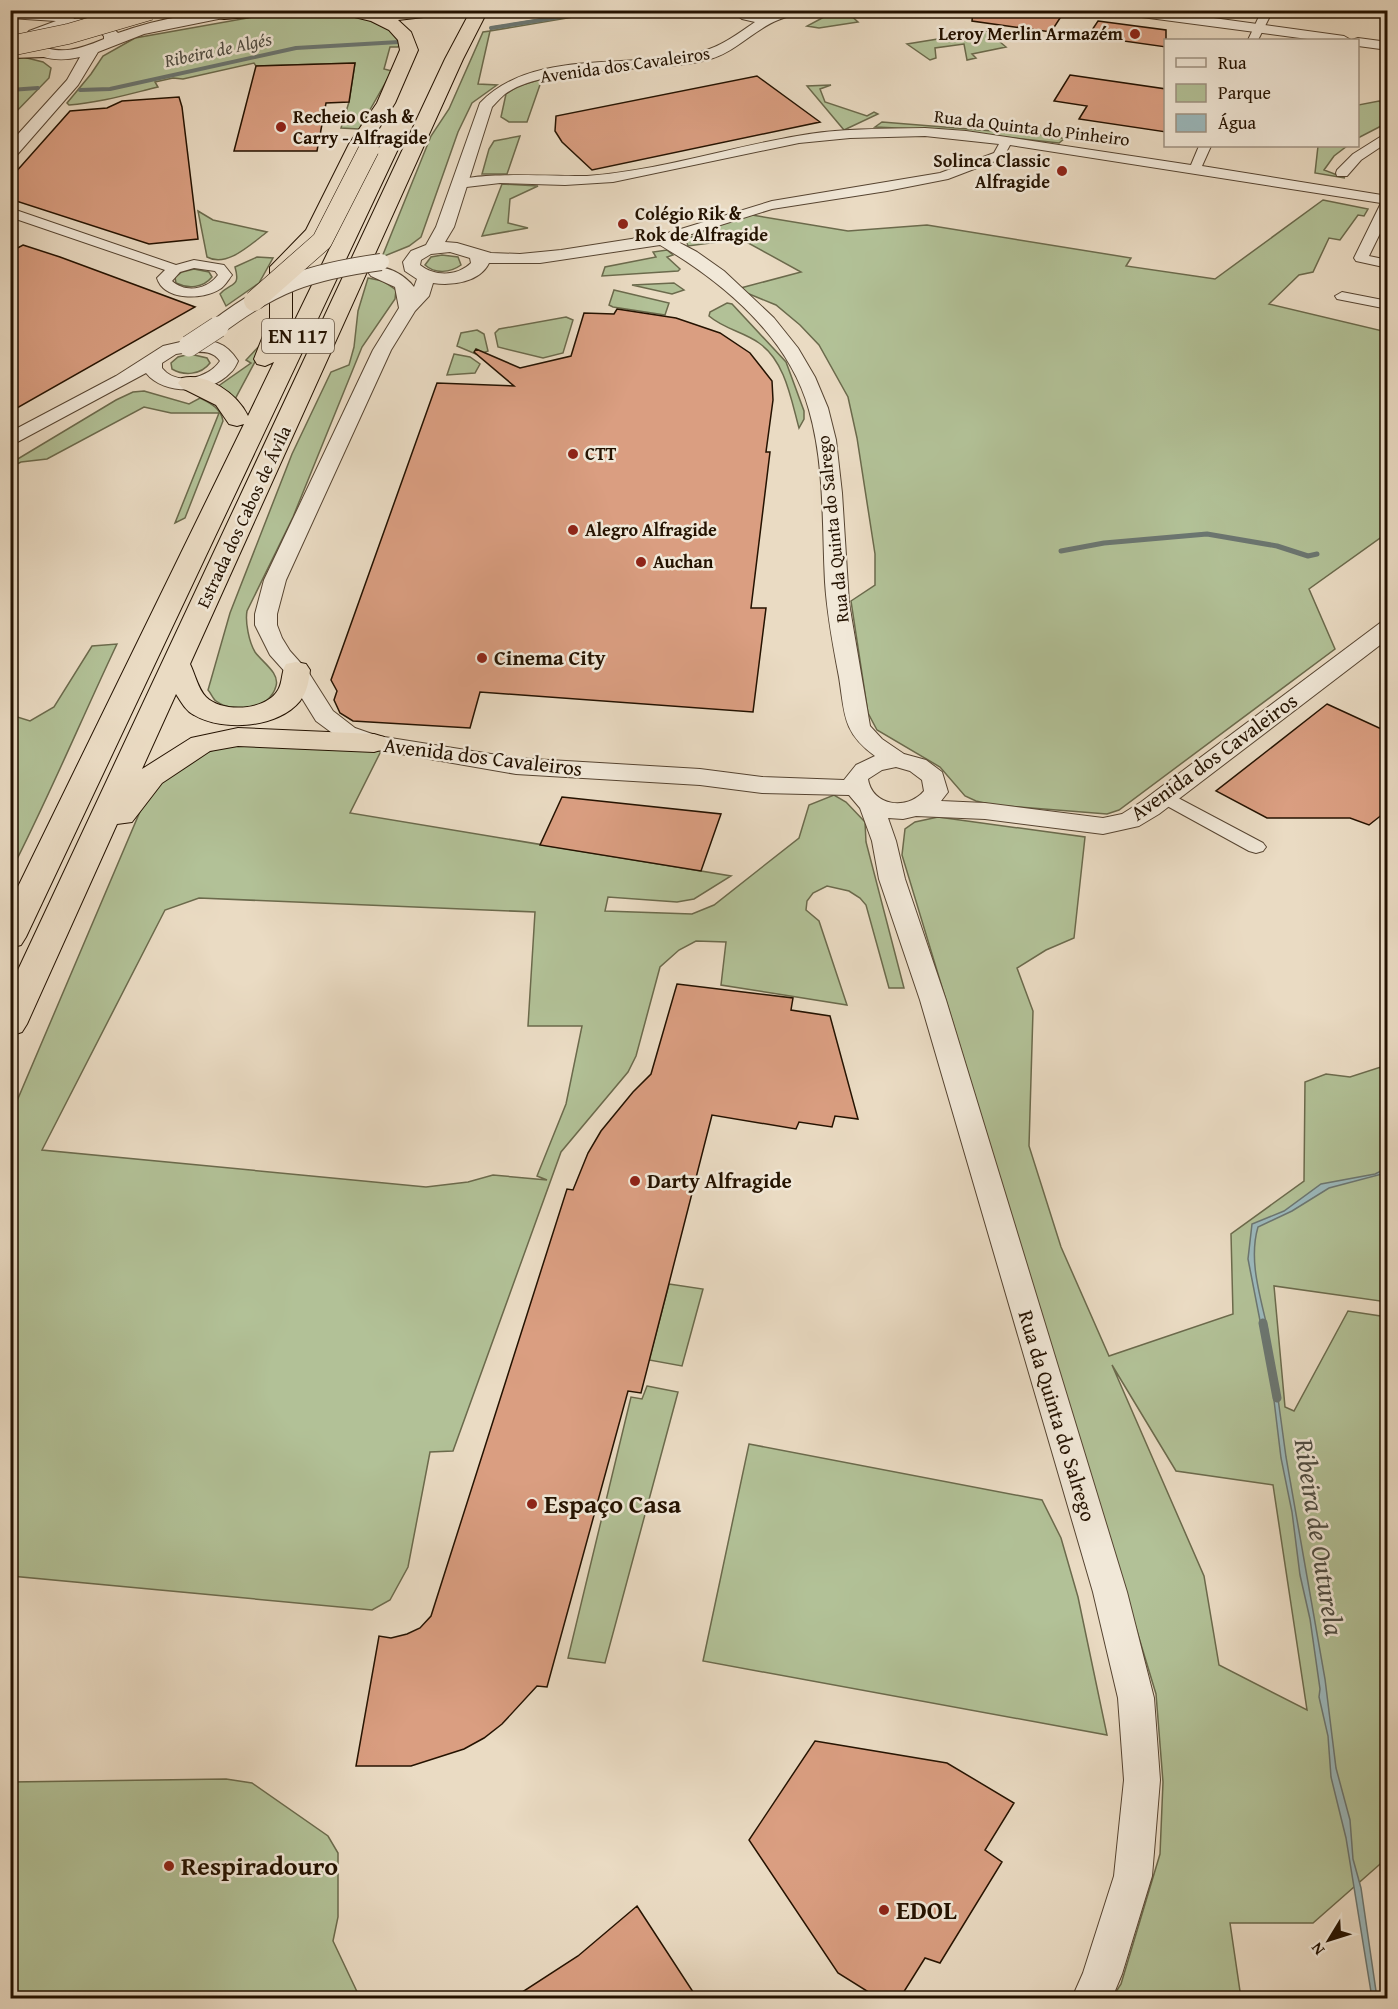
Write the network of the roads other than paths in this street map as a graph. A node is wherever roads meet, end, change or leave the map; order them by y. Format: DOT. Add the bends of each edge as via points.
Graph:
graph roads {
  1 [pos="150,10"];
  2 [pos="243,10"];
  3 [pos="273,10"];
  4 [pos="348,10"];
  5 [pos="380,10"];
  6 [pos="441,10"];
  7 [pos="457,10"];
  8 [pos="480,10"];
  9 [pos="800,10"];
  10 [pos="1119,10"];
  11 [pos="1268,10"];
  12 [pos="215,12"];
  13 [pos="16,14"];
  14 [pos="779,14"];
  15 [pos="744,16"];
  16 [pos="85,23"];
  17 [pos="102,26"];
  18 [pos="446,29"];
  19 [pos="33,34"];
  20 [pos="1256,35"];
  21 [pos="111,39"];
  22 [pos="1326,39"];
  23 [pos="10,40"];
  24 [pos="1359,42"];
  25 [pos="10,46"];
  26 [pos="1388,46"];
  27 [pos="91,51"];
  28 [pos="10,53"];
  29 [pos="45,53"];
  30 [pos="10,135"];
  31 [pos="1388,136"];
  32 [pos="1006,142"];
  33 [pos="1205,147"];
  34 [pos="1368,147"];
  35 [pos="1388,151"];
  36 [pos="10,153"];
  37 [pos="1195,168"];
  38 [pos="1342,173"];
  39 [pos="458,184"];
  40 [pos="1388,201"];
  41 [pos="10,212"];
  42 [pos="10,222"];
  43 [pos="445,226"];
  44 [pos="1373,231"];
  45 [pos="1388,234"];
  46 [pos="663,239"];
  47 [pos="432,249"];
  48 [pos="471,252"];
  49 [pos="1388,264"];
  50 [pos="378,268"];
  51 [pos="420,270"];
  52 [pos="1342,296"];
  53 [pos="254,301"];
  54 [pos="1388,305"];
  55 [pos="408,308"];
  56 [pos="226,320"];
  57 [pos="189,346"];
  58 [pos="222,351"];
  59 [pos="153,363"];
  60 [pos="190,385"];
  61 [pos="58,414"];
  62 [pos="237,419"];
  63 [pos="10,440"];
  64 [pos="10,454"];
  65 [pos="187,565"];
  66 [pos="1388,628"];
  67 [pos="176,664"];
  68 [pos="296,670"];
  69 [pos="374,743"];
  70 [pos="896,760"];
  71 [pos="936,785"];
  72 [pos="863,796"];
  73 [pos="1165,796"];
  74 [pos="909,810"];
  75 [pos="985,811"];
  76 [pos="884,841"];
  77 [pos="1257,847"];
  78 [pos="90,854"];
  79 [pos="10,937"];
  80 [pos="10,1024"];
  81 [pos="1092,1998"];
  1 -- 25 [label="highway, bridge" via="60,37"];
  2 -- 12 [label="street"];
  3 -- 12 [label="highway"];
  4 -- 62 [label="highway" via="395,26 409,42 409,50 386,103 359,144 315,233 281,267 282,310 278,327"];
  5 -- 6 [label="highway" via="407,15"];
  7 -- 18 [label="highway"];
  8 -- 67 [label="highway, Estrada dos Cabos de Ávila / EN 117" via="453,59"];
  9 -- 14 [label="street, Avenida dos Cavaleiros"];
  10 -- 20 [label="street"];
  11 -- 20 [label="street"];
  12 -- 17 [label="street"];
  12 -- 21 [label="street"];
  13 -- 16 [label="street" via="51,15"];
  13 -- 19 [label="street" via="44,21"];
  14 -- 15 [label="street, Avenida dos Cavaleiros"];
  15 -- 39 [label="street, Avenida dos Cavaleiros" via="734,44 703,57 548,74 503,88 485,106"];
  16 -- 17 [label="street"];
  16 -- 19 [label="street" via="53,26"];
  17 -- 21 [label="street" via="112,34"];
  19 -- 23 [label="highway"];
  19 -- 29 [label="street" via="29,46"];
  20 -- 22 [label="street"];
  21 -- 27 [label="street"];
  24 -- 26 [label="street"];
  27 -- 29 [label="street"];
  27 -- 36 [label="street" via="73,82"];
  28 -- 29 [label="highway"];
  29 -- 30 [label="street" via="63,62 66,74"];
  31 -- 34 [label="street"];
  32 -- 37 [label="street, Rua da Quinta do Pinheiro"];
  32 -- 39 [label="street, Rua da Quinta do Pinheiro" via="924,132 850,134 799,139 627,177 565,181 500,179"];
  32 -- 46 [label="street" via="999,155 934,180 771,205"];
  33 -- 37 [label="street"];
  34 -- 35 [label="street"];
  34 -- 38 [label="street"];
  37 -- 40 [label="street, Rua da Quinta do Pinheiro"];
  39 -- 43 [label="street, Avenida dos Cavaleiros"];
  40 -- 44 [label="street"];
  41 -- 42 [label="street" via="171,271"];
  43 -- 47 [label="street, Avenida dos Cavaleiros"];
  43 -- 48 [label="street"];
  44 -- 45 [label="street"];
  44 -- 49 [label="street" via="1360,258"];
  46 -- 48 [label="street" via="538,258 499,259"];
  46 -- 70 [label="street, Rua da Quinta do Salrego" via="711,271 758,313 780,336 812,388 826,439 836,587 860,728"];
  47 -- 48 [label="street"];
  47 -- 51 [label="street"];
  48 -- 51 [label="street" via="480,264 464,276 445,279"];
  50 -- 51 [label="street"];
  50 -- 53 [label="street, bridge" via="309,275"];
  50 -- 55 [label="street" via="403,283"];
  50 -- 58 [label="street" via="314,280 280,296 226,339"];
  51 -- 55 [label="street, Avenida dos Cavaleiros" via="420,296"];
  52 -- 54 [label="street"];
  53 -- 56 [label="street, bridge"];
  53 -- 65 [label="highway, Estrada dos Cabos de Ávila / EN 117, bridge" via="322,241 385,122 403,116"];
  55 -- 68 [label="street, Avenida dos Cavaleiros" via="382,350 272,590 266,625 281,655"];
  56 -- 57 [label="street, bridge"];
  56 -- 61 [label="street" via="146,350"];
  57 -- 58 [label="street"];
  57 -- 59 [label="street" via="170,350"];
  58 -- 60 [label="street" via="229,361 222,373"];
  59 -- 60 [label="street" via="155,374"];
  59 -- 61 [label="street"];
  60 -- 62 [label="highway" via="230,404"];
  60 -- 64 [label="street" via="126,389"];
  61 -- 63 [label="street"];
  62 -- 65 [label="highway" via="185,535"];
  65 -- 79 [label="highway, Estrada dos Cabos de Ávila / EN 117"];
  66 -- 73 [label="street, Avenida dos Cavaleiros"];
  67 -- 68 [label="highway" via="195,702 224,716 255,714 278,707 292,691"];
  67 -- 78 [label="highway, Estrada dos Cabos de Ávila / EN 117"];
  68 -- 69 [label="street, Avenida dos Cavaleiros" via="324,716 347,733"];
  69 -- 72 [label="street, Avenida dos Cavaleiros" via="516,766 699,777"];
  69 -- 78 [label="highway" via="238,737 201,744 152,776"];
  70 -- 71 [label="street" via="918,765 933,777"];
  70 -- 72 [label="street" via="876,763 861,771 856,779"];
  71 -- 74 [label="street" via="932,798"];
  71 -- 75 [label="street, Avenida dos Cavaleiros"];
  72 -- 74 [label="street" via="880,808"];
  72 -- 76 [label="street, Rua da Quinta do Salrego"];
  73 -- 75 [label="street, Avenida dos Cavaleiros" via="1130,820 1103,825"];
  73 -- 77 [label="street"];
  74 -- 75 [label="street, Avenida dos Cavaleiros"];
  74 -- 76 [label="street"];
  76 -- 81 [label="street, Rua da Quinta do Salrego" via="892,879 933,1000 1110,1592 1136,1698 1142,1780 1132,1876"];
  78 -- 80 [label="highway, Estrada dos Cabos de Ávila / EN 117"];
}
